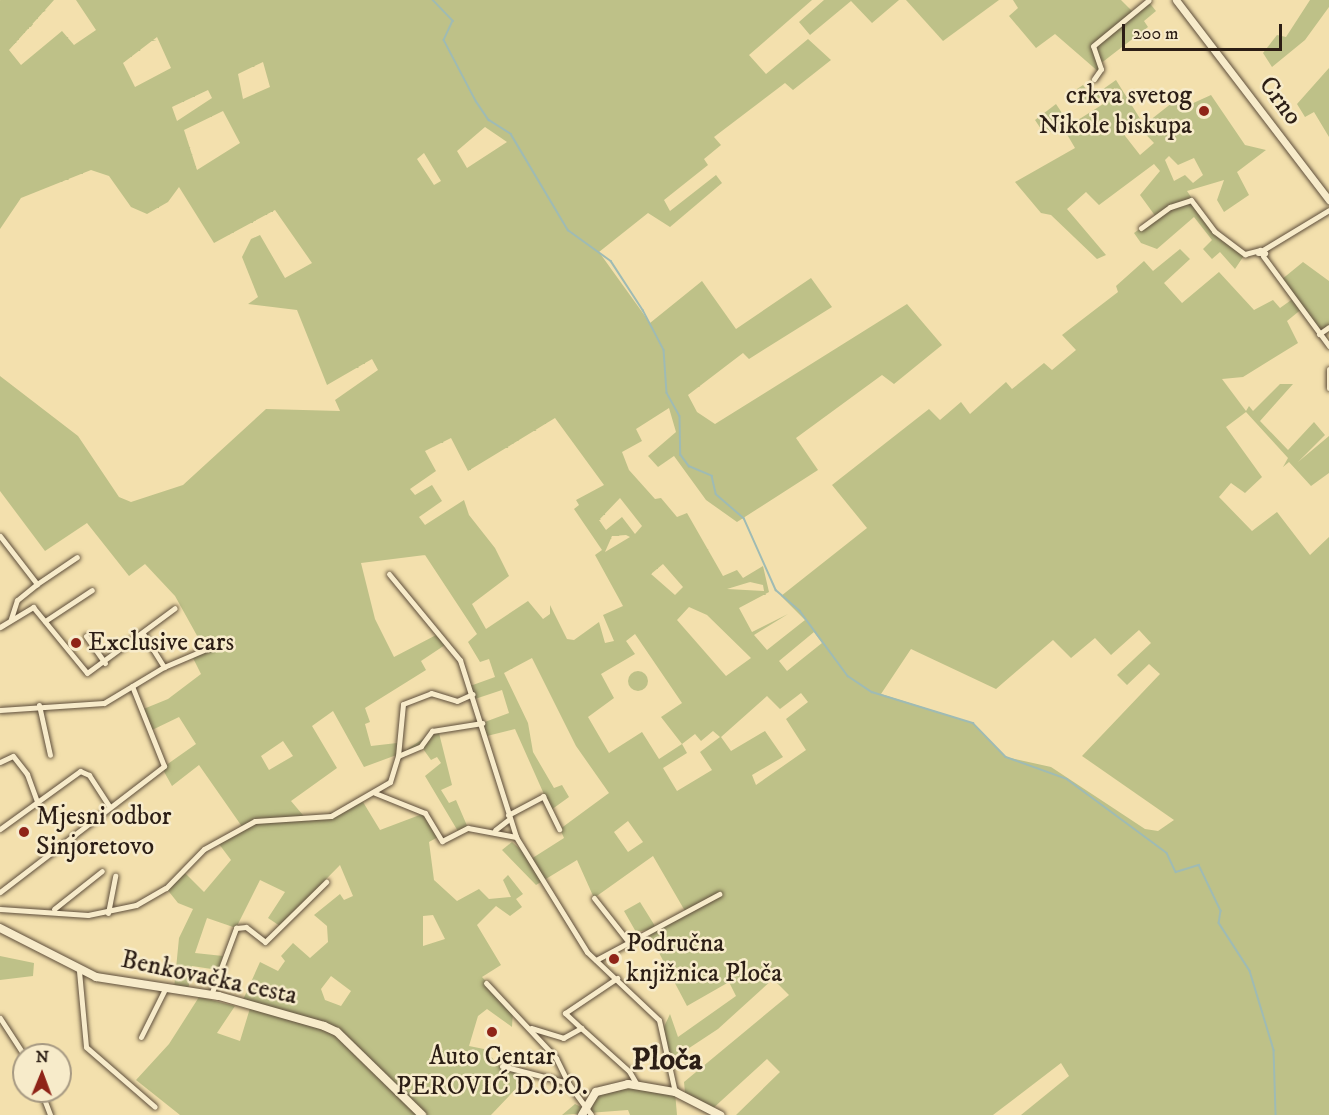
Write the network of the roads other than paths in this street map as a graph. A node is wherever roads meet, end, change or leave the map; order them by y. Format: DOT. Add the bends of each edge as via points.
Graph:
graph roads {
  1 [pos="1149,0"];
  2 [pos="1176,0"];
  3 [pos="1094,79"];
  4 [pos="1329,200"];
  5 [pos="1329,210"];
  6 [pos="1142,228"];
  7 [pos="1261,253"];
  8 [pos="1329,327"];
  9 [pos="1319,334"];
  10 [pos="1329,346"];
  11 [pos="1329,369"];
  12 [pos="1329,388"];
  13 [pos="0,536"];
  14 [pos="77,557"];
  15 [pos="389,574"];
  16 [pos="37,584"];
  17 [pos="92,590"];
  18 [pos="175,608"];
  19 [pos="11,619"];
  20 [pos="45,621"];
  21 [pos="0,627"];
  22 [pos="144,635"];
  23 [pos="86,636"];
  24 [pos="211,647"];
  25 [pos="105,663"];
  26 [pos="164,667"];
  27 [pos="132,686"];
  28 [pos="473,694"];
  29 [pos="39,705"];
  30 [pos="0,710"];
  31 [pos="482,723"];
  32 [pos="50,755"];
  33 [pos="398,756"];
  34 [pos="0,762"];
  35 [pos="375,793"];
  36 [pos="36,801"];
  37 [pos="109,806"];
  38 [pos="509,817"];
  39 [pos="0,829"];
  40 [pos="559,829"];
  41 [pos="495,830"];
  42 [pos="516,837"];
  43 [pos="102,871"];
  44 [pos="115,876"];
  45 [pos="326,882"];
  46 [pos="0,892"];
  47 [pos="719,894"];
  48 [pos="594,898"];
  49 [pos="0,909"];
  50 [pos="54,909"];
  51 [pos="108,914"];
  52 [pos="0,927"];
  53 [pos="627,940"];
  54 [pos="596,960"];
  55 [pos="79,971"];
  56 [pos="617,978"];
  57 [pos="486,982"];
  58 [pos="166,987"];
  59 [pos="211,995"];
  60 [pos="0,1018"];
  61 [pos="531,1028"];
  62 [pos="581,1028"];
  63 [pos="141,1037"];
  64 [pos="16,1043"];
  65 [pos="502,1066"];
  66 [pos="568,1083"];
  67 [pos="637,1085"];
  68 [pos="675,1092"];
  69 [pos="154,1107"];
  70 [pos="586,1113"];
  71 [pos="717,1114"];
  72 [pos="422,1115"];
  1 -- 3 [label="street" via="1093,46 1101,69"];
  2 -- 4 [label="street, Crno"];
  5 -- 7 [label="street"];
  6 -- 7 [label="street" via="1170,207 1191,200 1214,231 1245,254"];
  7 -- 9 [label="street"];
  8 -- 9 [label="street"];
  9 -- 10 [label="street"];
  11 -- 12 [label="street"];
  13 -- 16 [label="street"];
  14 -- 16 [label="street"];
  15 -- 28 [label="street" via="460,660"];
  16 -- 19 [label="street" via="16,600"];
  17 -- 20 [label="street"];
  18 -- 22 [label="street"];
  19 -- 20 [label="street" via="33,607"];
  19 -- 21 [label="street"];
  20 -- 25 [label="street" via="87,673"];
  22 -- 25 [label="street"];
  22 -- 26 [label="street"];
  23 -- 25 [label="street"];
  24 -- 26 [label="street"];
  26 -- 27 [label="street"];
  27 -- 29 [label="street" via="84,707"];
  27 -- 37 [label="street" via="164,766"];
  28 -- 31 [label="street"];
  28 -- 33 [label="street" via="457,700 431,693 403,704"];
  29 -- 30 [label="street"];
  29 -- 32 [label="street"];
  31 -- 33 [label="street" via="432,731 421,746"];
  31 -- 38 [label="street"];
  33 -- 35 [label="street" via="394,776"];
  34 -- 36 [label="street" via="13,756 27,774"];
  35 -- 41 [label="street" via="424,813 442,841 468,828"];
  35 -- 51 [label="street" via="331,816 255,821 204,849 157,895"];
  36 -- 37 [label="street" via="81,771 89,775"];
  36 -- 39 [label="street"];
  37 -- 46 [label="street"];
  38 -- 40 [label="street" via="543,796"];
  38 -- 41 [label="street"];
  38 -- 42 [label="street"];
  41 -- 42 [label="street"];
  42 -- 54 [label="street"];
  43 -- 50 [label="street"];
  44 -- 51 [label="street"];
  45 -- 59 [label="street" via="265,942 246,927 236,928"];
  47 -- 53 [label="street"];
  48 -- 53 [label="street"];
  49 -- 50 [label="street"];
  50 -- 51 [label="street"];
  52 -- 55 [label="main road, Benkovačka cesta"];
  53 -- 54 [label="street"];
  54 -- 56 [label="street"];
  55 -- 58 [label="main road, Benkovačka cesta"];
  55 -- 69 [label="street" via="86,1047"];
  56 -- 62 [label="street" via="565,1013"];
  56 -- 68 [label="street" via="659,1020"];
  57 -- 61 [label="street"];
  58 -- 59 [label="main road, Benkovačka cesta"];
  58 -- 63 [label="street"];
  59 -- 72 [label="main road, Benkovačka cesta" via="338,1032"];
  60 -- 64 [label="street"];
  61 -- 62 [label="street" via="563,1038"];
  61 -- 66 [label="street" via="566,1071"];
  62 -- 67 [label="street"];
  65 -- 66 [label="street"];
  66 -- 70 [label="street"];
  67 -- 68 [label="main road"];
  67 -- 70 [label="main road" via="596,1092"];
  68 -- 71 [label="main road"];
}
